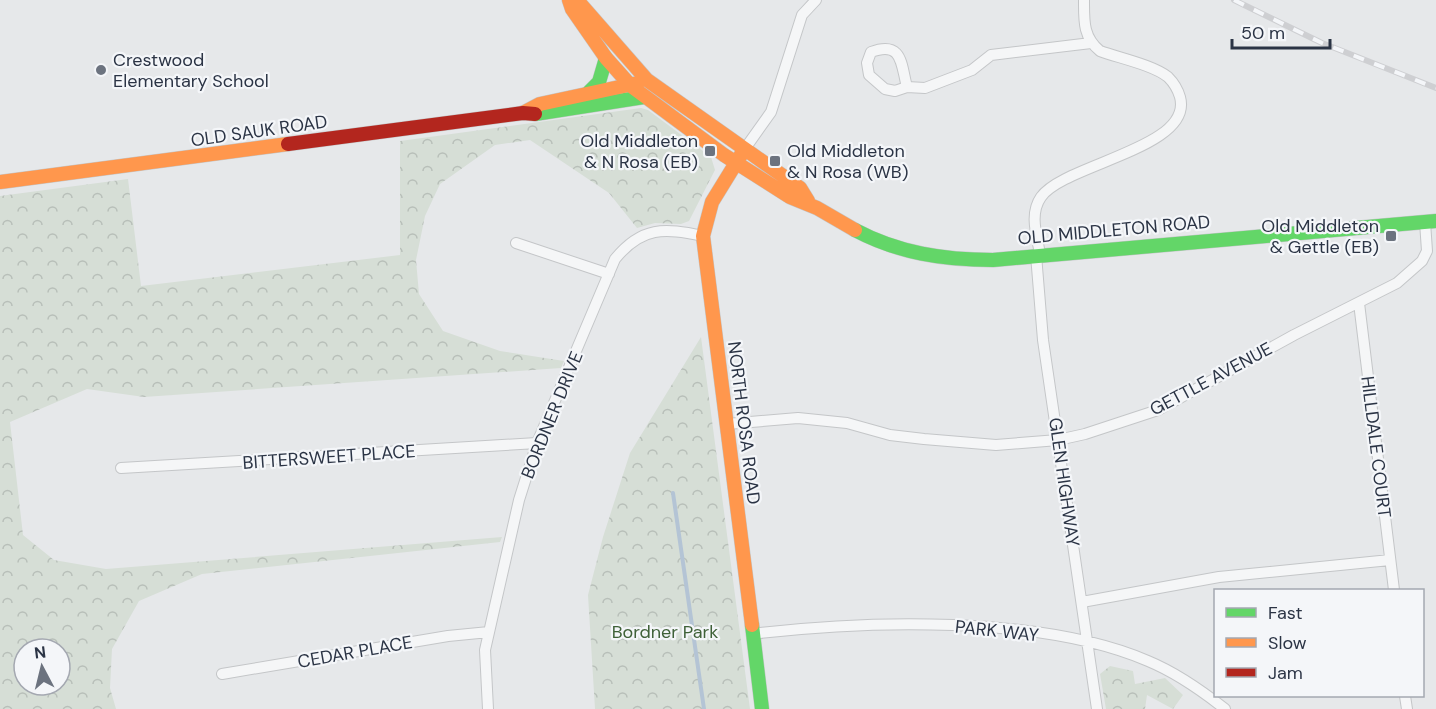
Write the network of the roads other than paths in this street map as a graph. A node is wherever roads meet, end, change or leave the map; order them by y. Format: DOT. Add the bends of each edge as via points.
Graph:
graph roads {
  1 [pos="569,0"];
  2 [pos="577,0"];
  3 [pos="816,0"];
  4 [pos="1083,0"];
  5 [pos="1091,44"];
  6 [pos="606,58"];
  7 [pos="647,80"];
  8 [pos="631,86"];
  9 [pos="907,87"];
  10 [pos="589,92"];
  11 [pos="644,98"];
  12 [pos="523,113"];
  13 [pos="744,150"];
  14 [pos="736,162"];
  15 [pos="0,182"];
  16 [pos="808,201"];
  17 [pos="1431,222"];
  18 [pos="703,236"];
  19 [pos="516,243"];
  20 [pos="1038,255"];
  21 [pos="609,274"];
  22 [pos="1359,303"];
  23 [pos="727,424"];
  24 [pos="1058,440"];
  25 [pos="537,443"];
  26 [pos="121,468"];
  27 [pos="1390,560"];
  28 [pos="1394,589"];
  29 [pos="1082,602"];
  30 [pos="489,632"];
  31 [pos="752,634"];
  32 [pos="1088,641"];
  33 [pos="222,674"];
  34 [pos="488,709"];
  35 [pos="762,709"];
  36 [pos="1097,709"];
  37 [pos="1225,709"];
  1 -- 6 [label="street, OLD MIDDLETON ROAD"];
  2 -- 7 [label="street, OLD MIDDLETON ROAD"];
  3 -- 13 [label="street" via="802,15 771,111"];
  4 -- 5 [label="street" via="1084,26"];
  5 -- 9 [label="street" via="992,55 972,70 925,88"];
  5 -- 20 [label="street, GLEN HIGHWAY" via="1168,78 1179,95 1180,111 1162,135 1080,171 1046,191 1035,210"];
  6 -- 8 [label="street, OLD MIDDLETON ROAD"];
  6 -- 10 [label="street" via="599,82"];
  7 -- 8 [label="street, OLD SAUK ROAD"];
  7 -- 11 [label="street"];
  7 -- 13 [label="street, OLD MIDDLETON ROAD"];
  8 -- 10 [label="street, OLD SAUK ROAD"];
  8 -- 11 [label="street, OLD MIDDLETON ROAD"];
  10 -- 12 [label="street, OLD SAUK ROAD" via="540,104"];
  11 -- 12 [label="street, OLD SAUK ROAD" via="542,115"];
  11 -- 14 [label="street, OLD MIDDLETON ROAD"];
  12 -- 15 [label="street, OLD SAUK ROAD"];
  13 -- 14 [label="street, NORTH ROSA ROAD"];
  13 -- 16 [label="street, OLD MIDDLETON ROAD" via="800,188"];
  14 -- 16 [label="street, OLD MIDDLETON ROAD" via="790,197"];
  14 -- 18 [label="street, NORTH ROSA ROAD" via="710,205"];
  16 -- 20 [label="street, OLD MIDDLETON ROAD" via="882,243 924,255 968,260"];
  17 -- 20 [label="street, OLD MIDDLETON ROAD"];
  17 -- 22 [label="street, GETTLE AVENUE" via="1422,261 1397,283"];
  18 -- 21 [label="street, BORDNER DRIVE" via="657,231 636,237 615,259"];
  18 -- 23 [label="street, NORTH ROSA ROAD"];
  19 -- 21 [label="street"];
  20 -- 24 [label="street, GLEN HIGHWAY" via="1043,339"];
  21 -- 25 [label="street, BORDNER DRIVE"];
  22 -- 24 [label="street, GETTLE AVENUE" via="1158,410"];
  22 -- 27 [label="street, HILLDALE COURT"];
  23 -- 24 [label="street, GETTLE AVENUE" via="798,418 934,440 996,445"];
  23 -- 31 [label="street, NORTH ROSA ROAD"];
  24 -- 29 [label="street, GLEN HIGHWAY"];
  25 -- 26 [label="street, BITTERSWEET PLACE"];
  25 -- 30 [label="street, BORDNER DRIVE" via="519,500"];
  27 -- 28 [label="street, HILLDALE COURT"];
  27 -- 29 [label="street" via="1230,576"];
  29 -- 32 [label="street, GLEN HIGHWAY"];
  30 -- 33 [label="street, CEDAR PLACE"];
  30 -- 34 [label="street, BORDNER DRIVE" via="485,650"];
  31 -- 32 [label="street, PARK WAY" via="946,626"];
  31 -- 35 [label="street, NORTH ROSA ROAD"];
  32 -- 36 [label="street, GLEN HIGHWAY"];
  32 -- 37 [label="street, PARK WAY" via="1182,677"];
}
